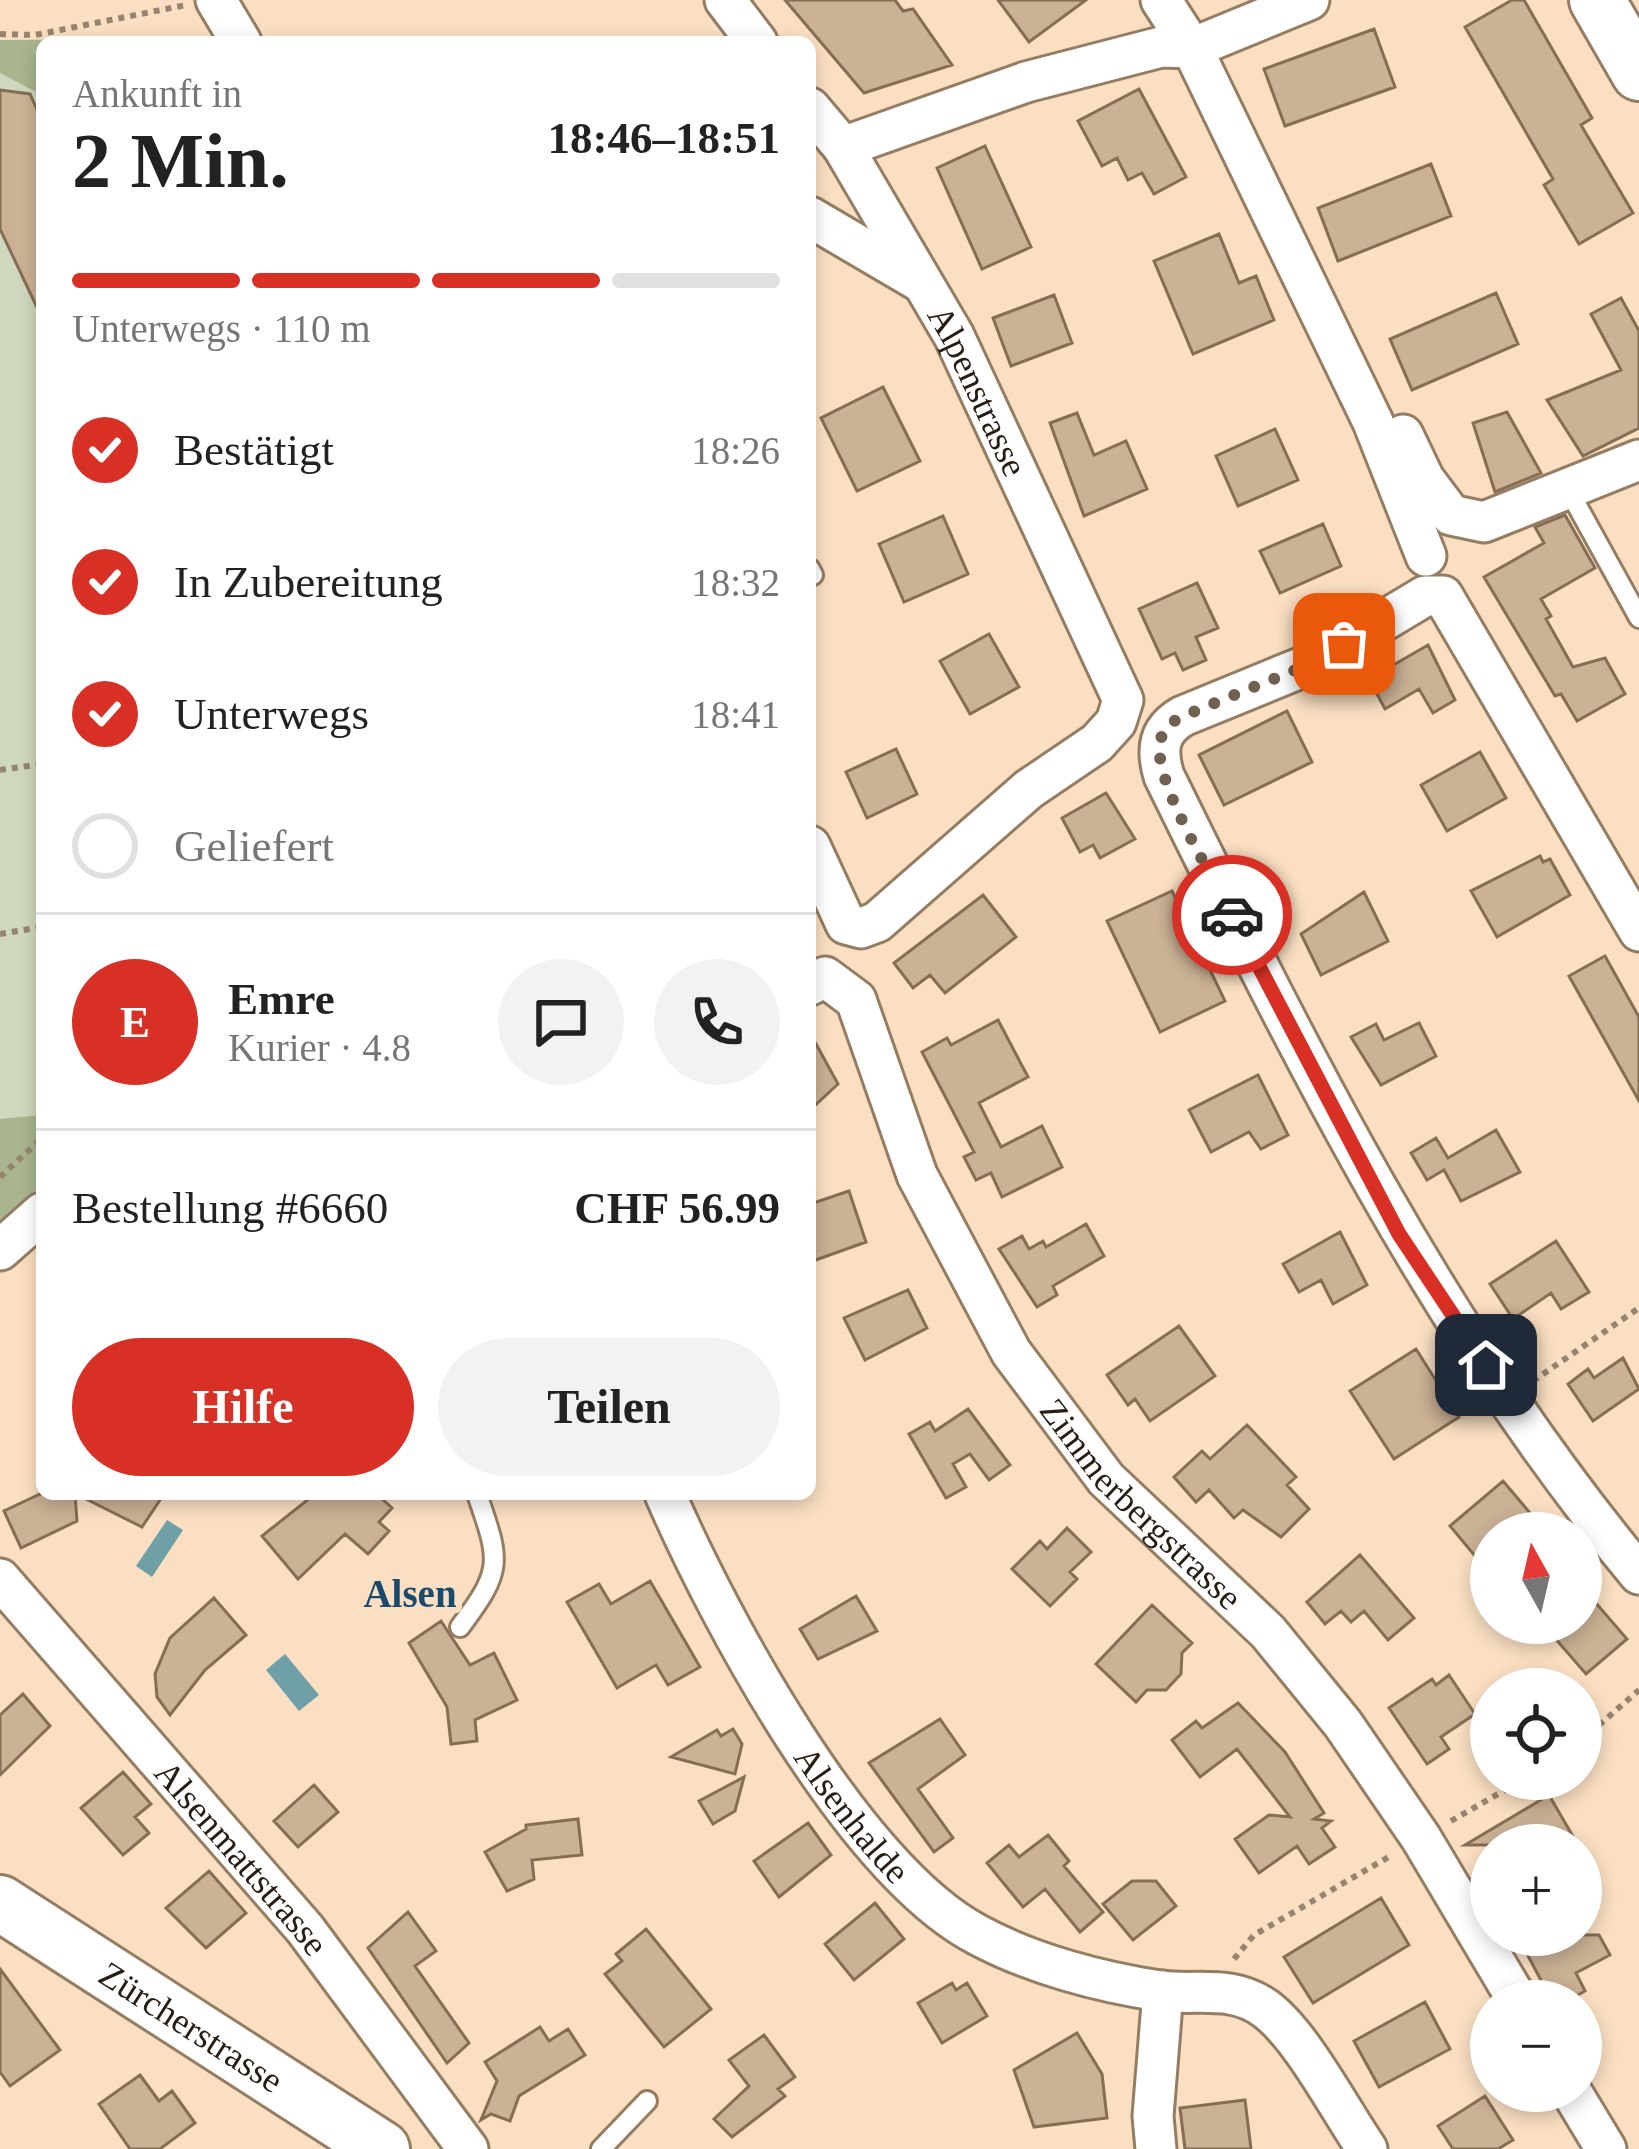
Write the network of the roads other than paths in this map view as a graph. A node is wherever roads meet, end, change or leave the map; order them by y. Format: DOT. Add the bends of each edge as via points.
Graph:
graph roads {
  1 [pos="725,0"];
  2 [pos="1161,0"];
  3 [pos="1309,0"];
  4 [pos="1597,0"];
  5 [pos="203,2"];
  6 [pos="236,36"];
  7 [pos="752,36"];
  8 [pos="1192,48"];
  9 [pos="1639,73"];
  10 [pos="816,115"];
  11 [pos="843,147"];
  12 [pos="816,221"];
  13 [pos="924,284"];
  14 [pos="1373,422"];
  15 [pos="1639,460"];
  16 [pos="1569,491"];
  17 [pos="1426,556"];
  18 [pos="1639,618"];
  19 [pos="816,859"];
  20 [pos="1639,931"];
  21 [pos="817,981"];
  22 [pos="36,1218"];
  23 [pos="0,1250"];
  24 [pos="479,1500"];
  25 [pos="668,1500"];
  26 [pos="1639,1574"];
  27 [pos="0,1579"];
  28 [pos="460,1627"];
  29 [pos="0,1903"];
  30 [pos="1506,1980"];
  31 [pos="1163,1991"];
  32 [pos="647,2101"];
  33 [pos="1584,2112"];
  34 [pos="382,2149"];
  35 [pos="468,2149"];
  36 [pos="602,2149"];
  37 [pos="1156,2149"];
  38 [pos="1367,2149"];
  39 [pos="1606,2149"];
  1 -- 7 [label="street"];
  2 -- 8 [label="street"];
  3 -- 8 [label="street"];
  4 -- 9 [label="main road"];
  5 -- 6 [label="street"];
  8 -- 11 [label="street" via="1161,46 1026,82"];
  8 -- 14 [label="street"];
  10 -- 11 [label="street, Alpenstrasse"];
  11 -- 13 [label="street, Alpenstrasse"];
  12 -- 13 [label="street"];
  13 -- 19 [label="street, Alpenstrasse" via="1121,687 1121,712 1097,743 1029,789 878,922 846,924"];
  14 -- 16 [label="street" via="1389,420 1403,434 1451,515 1484,522"];
  14 -- 17 [label="street"];
  15 -- 16 [label="street"];
  16 -- 18 [label="lane"];
  20 -- 26 [label="street" via="1442,596 1425,596 1315,662 1165,729 1164,776 1399,1234"];
  21 -- 30 [label="street, Zimmerbergstrasse" via="856,1000 917,1175 1011,1352 1106,1479 1268,1632 1343,1724"];
  22 -- 23 [label="street"];
  24 -- 28 [label="lane" via="496,1568"];
  25 -- 31 [label="street, Alsenhalde" via="696,1565 802,1748 934,1903 975,1934 1021,1954"];
  27 -- 35 [label="street, Alsenmattstrasse" via="305,1929"];
  29 -- 34 [label="main road, Zürcherstrasse"];
  31 -- 37 [label="street"];
  31 -- 38 [label="street, Alsenhalde" via="1226,1991 1263,2007"];
  32 -- 36 [label="lane"];
  33 -- 39 [label="street"];
}
